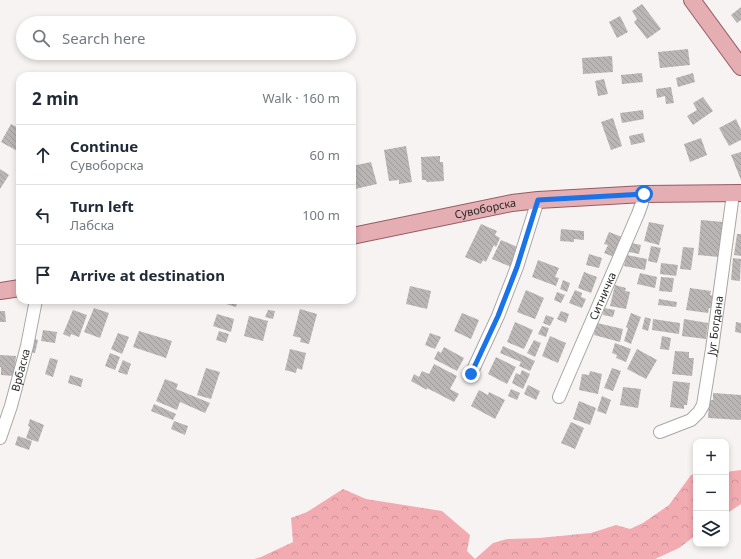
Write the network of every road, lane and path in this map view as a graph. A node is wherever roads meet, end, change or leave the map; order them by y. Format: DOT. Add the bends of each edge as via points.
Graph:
graph roads {
  1 [pos="692,0"];
  2 [pos="741,67"];
  3 [pos="644,194"];
  4 [pos="737,194"];
  5 [pos="538,200"];
  6 [pos="356,235"];
  7 [pos="16,289"];
  8 [pos="0,291"];
  9 [pos="35,304"];
  10 [pos="471,374"];
  11 [pos="559,397"];
  12 [pos="660,432"];
  13 [pos="0,438"];
  1 -- 2 [label="main road"];
  3 -- 4 [label="main road, Сувоборска"];
  3 -- 5 [label="main road, Сувоборска"];
  3 -- 11 [label="street, Ситничка" via="638,214"];
  4 -- 12 [label="street, Југ Богдана" via="703,405 691,420"];
  5 -- 6 [label="main road, Сувоборска"];
  5 -- 10 [label="street" via="517,267"];
  7 -- 8 [label="main road"];
  9 -- 13 [label="street, Врбаска" via="27,346"];
}
